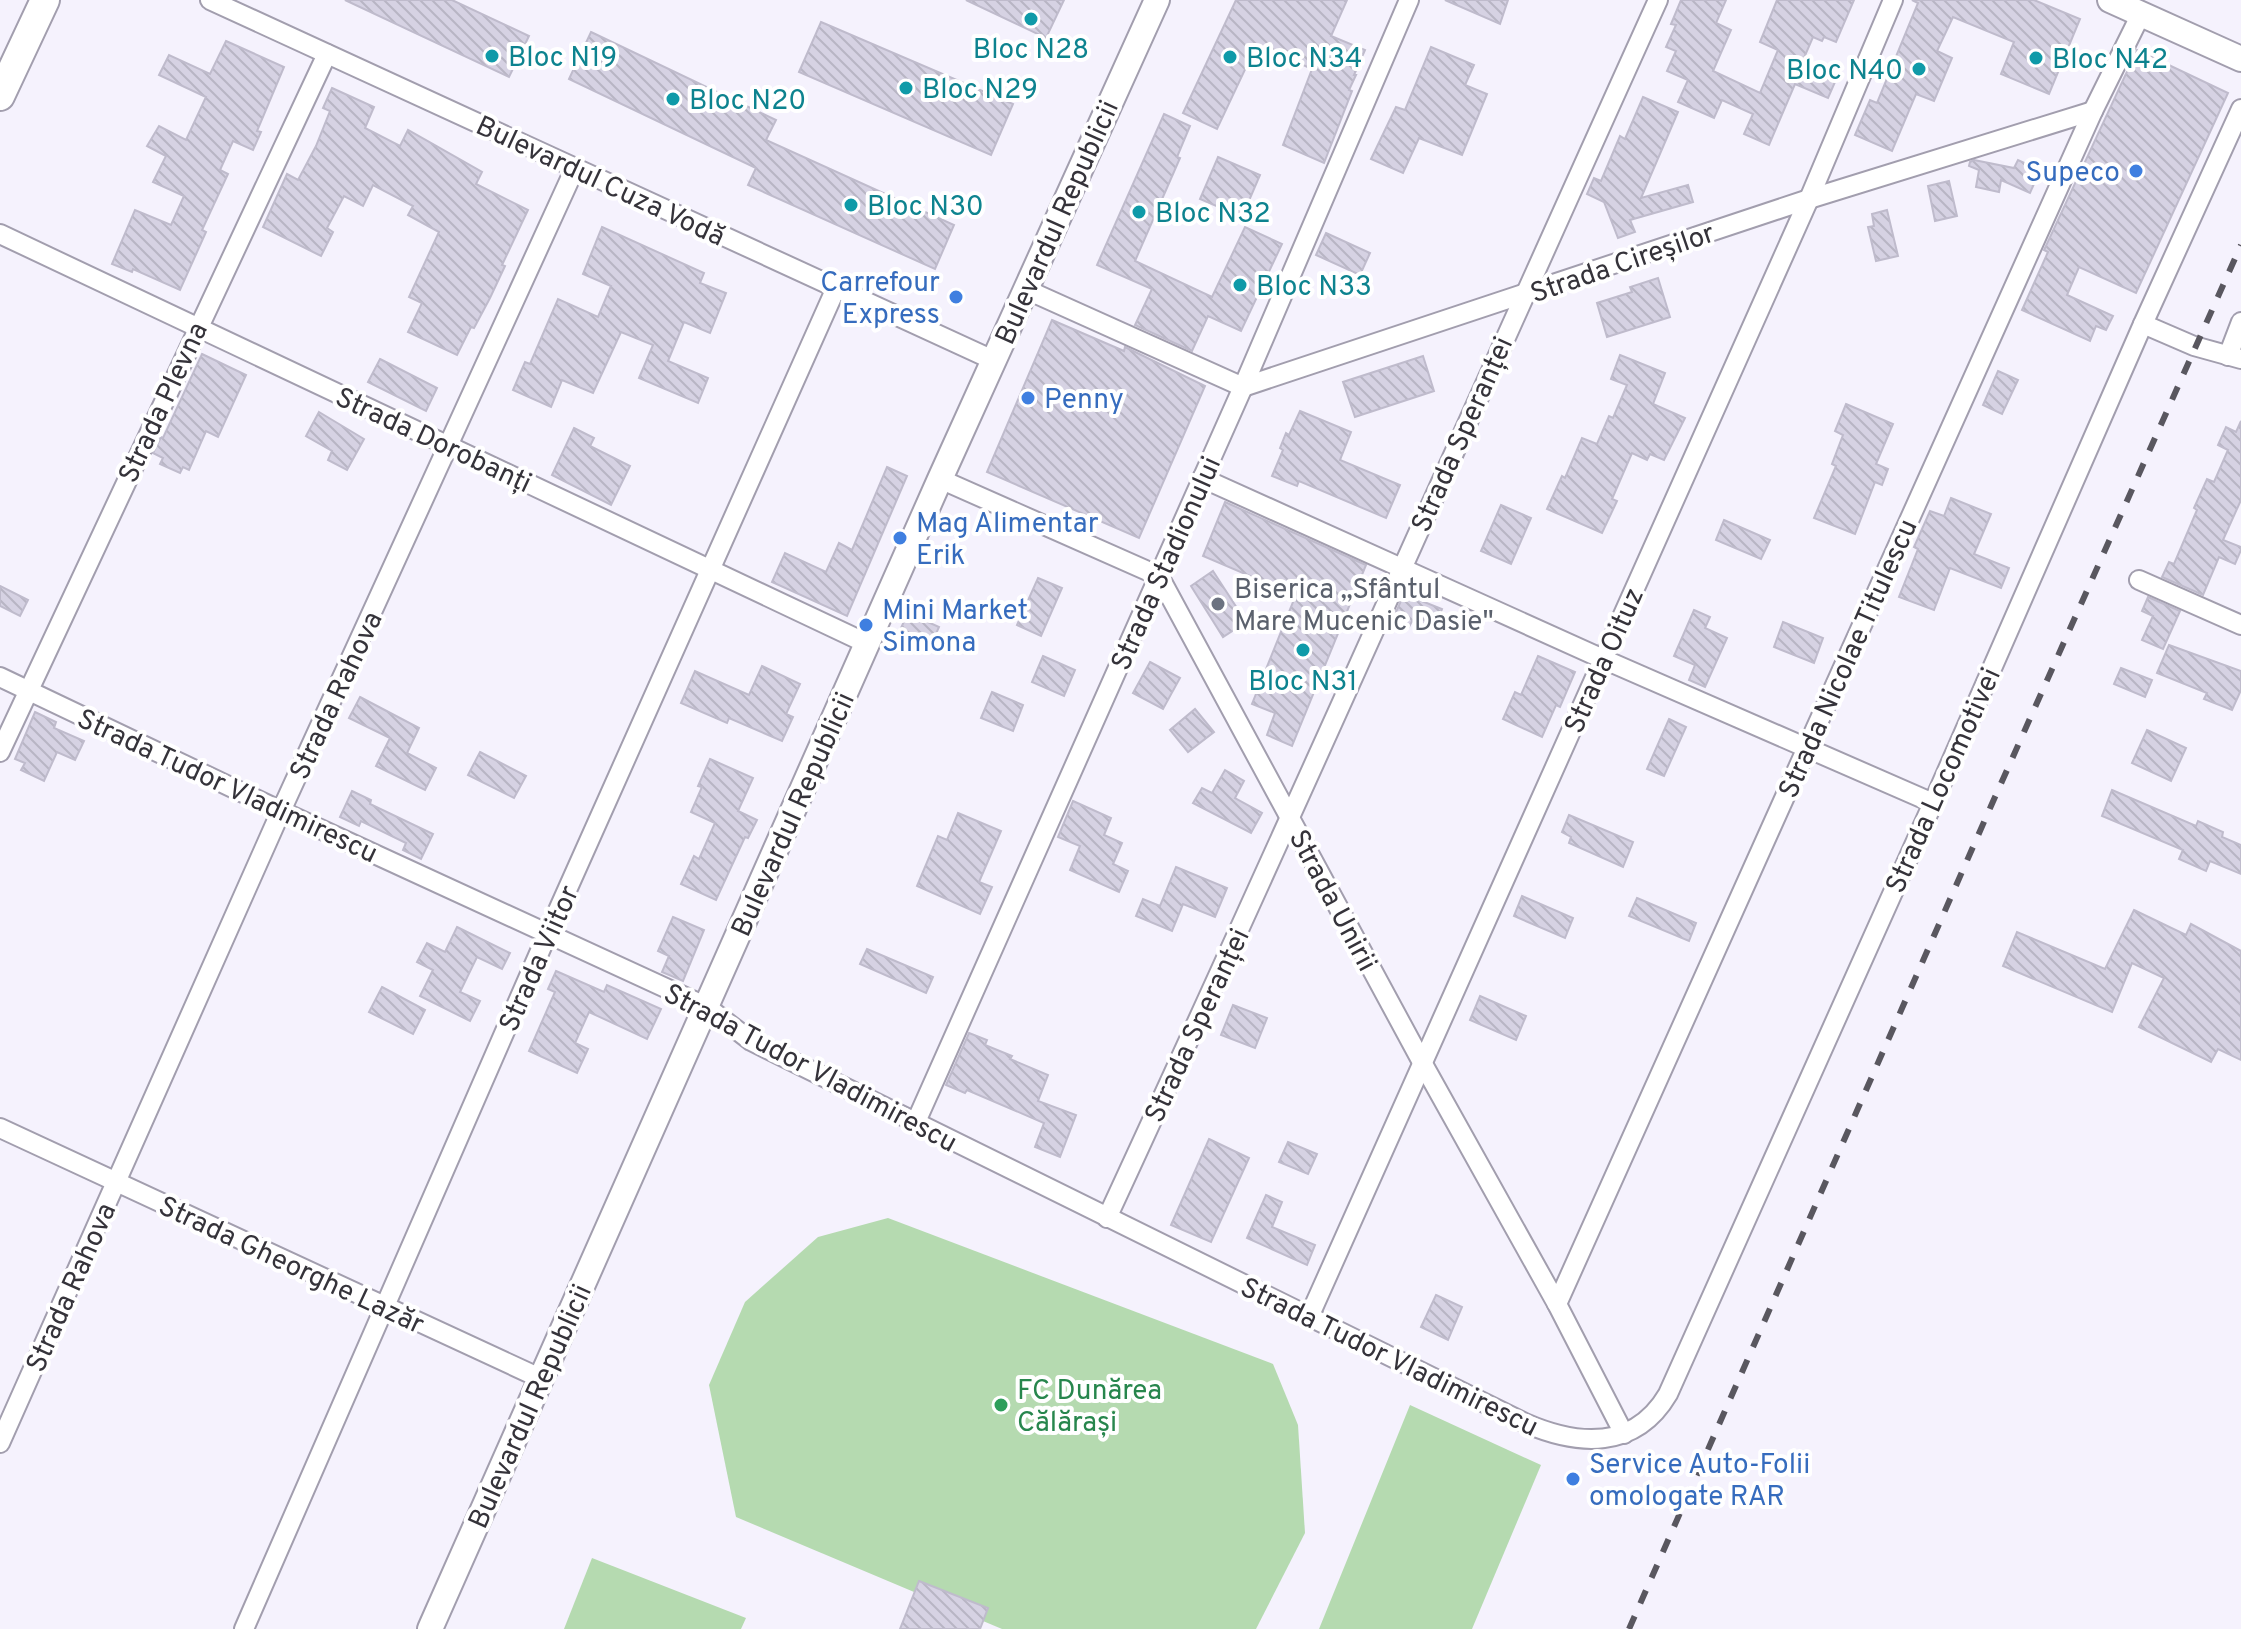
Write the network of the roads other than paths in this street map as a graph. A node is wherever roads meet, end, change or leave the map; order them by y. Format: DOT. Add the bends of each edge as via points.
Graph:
graph roads {
  1 [pos="45,0"];
  2 [pos="210,0"];
  3 [pos="1157,0"];
  4 [pos="1409,0"];
  5 [pos="1658,0"];
  6 [pos="1893,0"];
  7 [pos="2110,0"];
  8 [pos="2141,14"];
  9 [pos="327,54"];
  10 [pos="2241,59"];
  11 [pos="0,96"];
  12 [pos="2241,109"];
  13 [pos="2093,111"];
  14 [pos="575,168"];
  15 [pos="1809,199"];
  16 [pos="0,234"];
  17 [pos="836,288"];
  18 [pos="1025,289"];
  19 [pos="1524,296"];
  20 [pos="2241,322"];
  21 [pos="2143,324"];
  22 [pos="198,327"];
  23 [pos="2234,358"];
  24 [pos="993,360"];
  25 [pos="1243,387"];
  26 [pos="449,447"];
  27 [pos="1202,478"];
  28 [pos="940,479"];
  29 [pos="1401,567"];
  30 [pos="710,569"];
  31 [pos="1159,576"];
  32 [pos="2139,580"];
  33 [pos="2241,625"];
  34 [pos="868,644"];
  35 [pos="1603,659"];
  36 [pos="0,677"];
  37 [pos="28,690"];
  38 [pos="1806,749"];
  39 [pos="0,752"];
  40 [pos="1933,803"];
  41 [pos="281,811"];
  42 [pos="1291,821"];
  43 [pos="547,935"];
  44 [pos="707,1007"];
  45 [pos="1423,1064"];
  46 [pos="915,1124"];
  47 [pos="0,1128"];
  48 [pos="116,1183"];
  49 [pos="1107,1218"];
  50 [pos="1557,1304"];
  51 [pos="386,1307"];
  52 [pos="1309,1317"];
  53 [pos="542,1379"];
  54 [pos="1624,1434"];
  55 [pos="0,1443"];
  56 [pos="244,1629"];
  57 [pos="430,1629"];
  1 -- 11 [label="main road"];
  2 -- 9 [label="street, Bulevardul Cuza Vodă"];
  3 -- 18 [label="main road, Bulevardul Republicii"];
  4 -- 25 [label="street, Strada Stadionului"];
  5 -- 19 [label="street, Strada Speranței"];
  6 -- 15 [label="street, Strada Oituz"];
  7 -- 8 [label="main road"];
  8 -- 10 [label="main road"];
  8 -- 13 [label="street, Strada Nicolae Titulescu"];
  9 -- 14 [label="street, Bulevardul Cuza Vodă"];
  9 -- 22 [label="street, Strada Plevna"];
  12 -- 21 [label="street, Strada Locomotivei"];
  13 -- 15 [label="street, Strada Cireșilor"];
  13 -- 38 [label="street, Strada Nicolae Titulescu"];
  14 -- 17 [label="street, Bulevardul Cuza Vodă"];
  14 -- 26 [label="street, Strada Rahova"];
  15 -- 19 [label="street, Strada Cireșilor"];
  15 -- 35 [label="street, Strada Oituz"];
  16 -- 22 [label="street, Strada Dorobanți"];
  17 -- 24 [label="street, Bulevardul Cuza Vodă"];
  17 -- 30 [label="street, Strada Viitor"];
  18 -- 24 [label="main road, Bulevardul Republicii"];
  18 -- 25 [label="street"];
  19 -- 25 [label="street, Strada Cireșilor"];
  19 -- 29 [label="street, Strada Speranței"];
  20 -- 23 [label="street"];
  21 -- 23 [label="street"];
  21 -- 40 [label="street, Strada Locomotivei"];
  22 -- 26 [label="street, Strada Dorobanți"];
  22 -- 37 [label="street, Strada Plevna"];
  24 -- 28 [label="main road, Bulevardul Republicii"];
  25 -- 27 [label="street, Strada Stadionului"];
  26 -- 30 [label="street, Strada Dorobanți"];
  26 -- 41 [label="street, Strada Rahova"];
  27 -- 29 [label="street"];
  27 -- 31 [label="street, Strada Stadionului"];
  28 -- 31 [label="street"];
  28 -- 34 [label="main road, Bulevardul Republicii"];
  29 -- 35 [label="street"];
  29 -- 42 [label="street, Strada Speranței"];
  30 -- 34 [label="street, Strada Dorobanți"];
  30 -- 43 [label="street, Strada Viitor"];
  31 -- 42 [label="street, Strada Unirii"];
  31 -- 46 [label="street, Strada Stadionului"];
  32 -- 33 [label="street"];
  34 -- 44 [label="main road, Bulevardul Republicii"];
  35 -- 38 [label="street"];
  35 -- 45 [label="street, Strada Oituz"];
  36 -- 37 [label="street, Strada Tudor Vladimirescu"];
  37 -- 39 [label="street, Strada Plevna"];
  37 -- 41 [label="street, Strada Tudor Vladimirescu"];
  38 -- 40 [label="street"];
  38 -- 50 [label="street, Strada Nicolae Titulescu"];
  40 -- 54 [label="street, Strada Locomotivei" via="1668,1394 1645,1424"];
  41 -- 43 [label="street, Strada Tudor Vladimirescu"];
  41 -- 48 [label="street, Strada Rahova"];
  42 -- 45 [label="street, Strada Unirii"];
  42 -- 49 [label="street, Strada Speranței"];
  43 -- 44 [label="street, Strada Tudor Vladimirescu"];
  43 -- 51 [label="street, Strada Viitor"];
  44 -- 46 [label="street, Strada Tudor Vladimirescu" via="751,1041"];
  44 -- 53 [label="main road, Bulevardul Republicii"];
  45 -- 50 [label="street, Strada Unirii"];
  45 -- 52 [label="street, Strada Oituz"];
  46 -- 49 [label="street, Strada Tudor Vladimirescu"];
  47 -- 48 [label="street, Strada Gheorghe Lazăr"];
  48 -- 51 [label="street, Strada Gheorghe Lazăr"];
  48 -- 55 [label="street, Strada Rahova"];
  49 -- 52 [label="street, Strada Tudor Vladimirescu"];
  50 -- 54 [label="street, Strada Unirii"];
  51 -- 53 [label="street, Strada Gheorghe Lazăr"];
  51 -- 56 [label="street, Strada Viitor"];
  52 -- 54 [label="street, Strada Tudor Vladimirescu" via="1551,1434 1580,1440"];
  53 -- 57 [label="main road, Bulevardul Republicii"];
}
